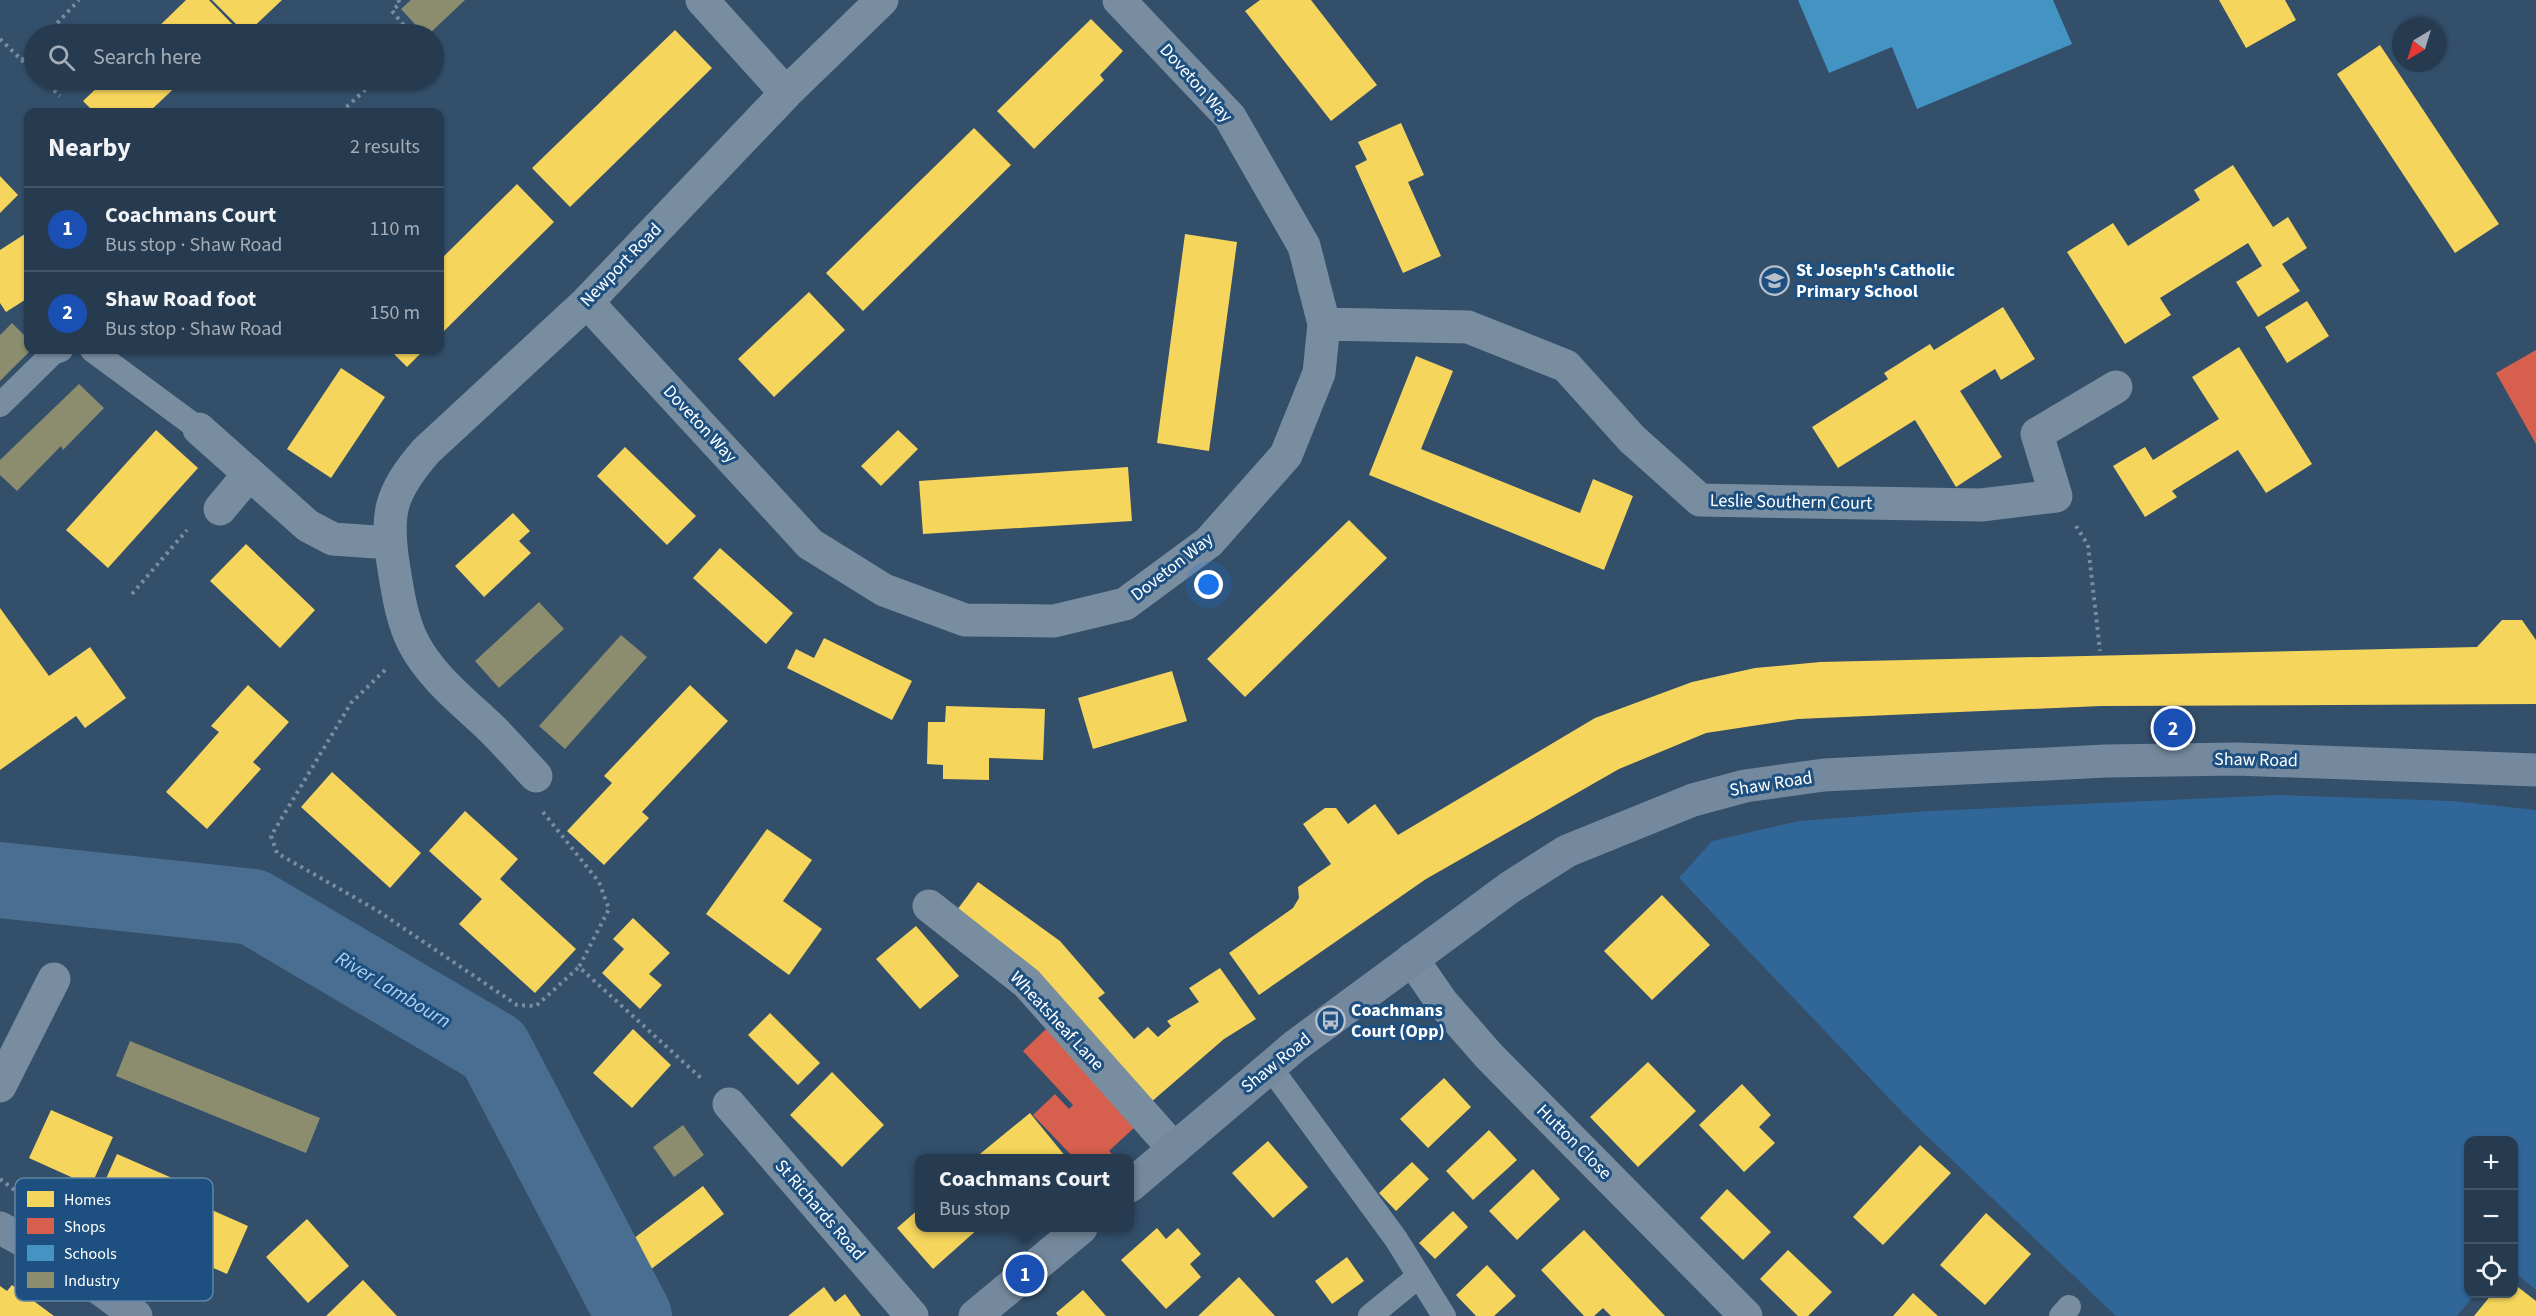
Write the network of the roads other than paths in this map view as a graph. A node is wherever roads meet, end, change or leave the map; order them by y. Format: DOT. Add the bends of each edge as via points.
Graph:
graph roads {
  1 [pos="702,0"];
  2 [pos="882,0"];
  3 [pos="1119,0"];
  4 [pos="786,93"];
  5 [pos="587,302"];
  6 [pos="1324,324"];
  7 [pos="52,354"];
  8 [pos="97,354"];
  9 [pos="2116,387"];
  10 [pos="0,405"];
  11 [pos="199,429"];
  12 [pos="249,474"];
  13 [pos="220,509"];
  14 [pos="390,543"];
  15 [pos="2536,770"];
  16 [pos="536,776"];
  17 [pos="928,906"];
  18 [pos="1412,959"];
  19 [pos="54,979"];
  20 [pos="1270,1067"];
  21 [pos="0,1086"];
  22 [pos="729,1104"];
  23 [pos="1174,1149"];
  24 [pos="1134,1183"];
  25 [pos="0,1228"];
  26 [pos="1075,1232"];
  27 [pos="15,1236"];
  28 [pos="1419,1276"];
  29 [pos="117,1301"];
  30 [pos="136,1316"];
  31 [pos="912,1316"];
  32 [pos="975,1316"];
  33 [pos="1370,1316"];
  34 [pos="1444,1316"];
  35 [pos="1746,1316"];
  1 -- 4 [label="street"];
  2 -- 4 [label="street, Newport Road"];
  3 -- 6 [label="street, Doveton Way" via="1230,117 1304,246"];
  4 -- 5 [label="street, Newport Road"];
  5 -- 6 [label="street, Doveton Way" via="810,544 884,590 965,620 1053,621 1125,604 1209,542 1286,455 1319,373"];
  5 -- 14 [label="street, Newport Road" via="426,451 406,475 390,513"];
  6 -- 9 [label="street, Leslie Southern Court" via="1468,327 1566,366 1632,439 1700,500 1981,505 2056,496 2037,434"];
  7 -- 10 [label="lane"];
  8 -- 11 [label="lane"];
  11 -- 12 [label="street"];
  12 -- 13 [label="street"];
  12 -- 14 [label="street" via="308,526 333,539"];
  14 -- 16 [label="street, Newport Road" via="398,597 413,642 442,681"];
  15 -- 18 [label="main road, Shaw Road" via="2237,759 2106,761 1824,776 1745,786 1693,800 1567,851"];
  17 -- 23 [label="street, Wheatsheaf Lane" via="1027,983"];
  18 -- 20 [label="main road, Shaw Road"];
  18 -- 35 [label="street, Hutton Close" via="1441,1001 1489,1056"];
  19 -- 21 [label="street"];
  20 -- 23 [label="main road, Shaw Road"];
  20 -- 28 [label="lane"];
  22 -- 31 [label="street, St Richards Road"];
  23 -- 24 [label="main road, Shaw Road"];
  25 -- 27 [label="main road"];
  26 -- 32 [label="main road"];
  28 -- 33 [label="lane"];
  28 -- 34 [label="lane"];
  29 -- 30 [label="main road"];
}
